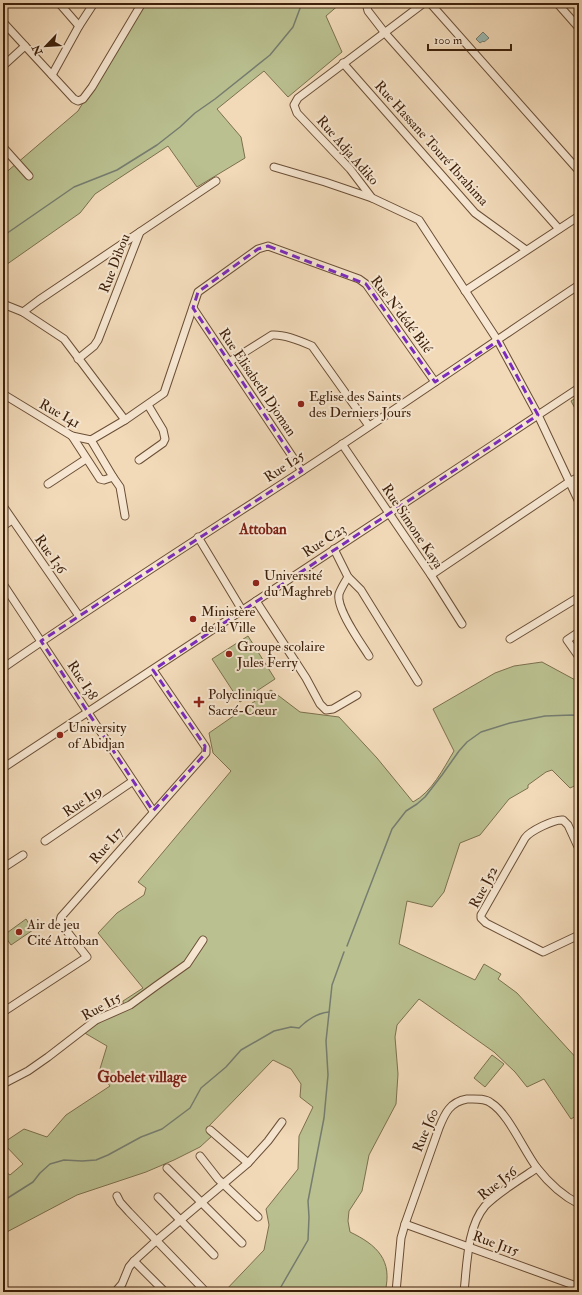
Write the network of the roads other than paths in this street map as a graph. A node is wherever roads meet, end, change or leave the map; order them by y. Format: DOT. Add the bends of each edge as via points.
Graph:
graph roads {
  1 [pos="59,3"];
  2 [pos="94,3"];
  3 [pos="142,3"];
  4 [pos="366,3"];
  5 [pos="424,3"];
  6 [pos="430,3"];
  7 [pos="557,3"];
  8 [pos="3,22"];
  9 [pos="79,26"];
  10 [pos="579,28"];
  11 [pos="385,33"];
  12 [pos="25,46"];
  13 [pos="343,63"];
  14 [pos="3,66"];
  15 [pos="52,75"];
  16 [pos="3,147"];
  17 [pos="274,167"];
  18 [pos="579,171"];
  19 [pos="29,176"];
  20 [pos="216,181"];
  21 [pos="372,198"];
  22 [pos="579,216"];
  23 [pos="559,229"];
  24 [pos="140,232"];
  25 [pos="526,250"];
  26 [pos="579,285"];
  27 [pos="465,291"];
  28 [pos="3,304"];
  29 [pos="193,308"];
  30 [pos="23,312"];
  31 [pos="498,340"];
  32 [pos="78,358"];
  33 [pos="229,362"];
  34 [pos="436,382"];
  35 [pos="579,388"];
  36 [pos="3,394"];
  37 [pos="148,405"];
  38 [pos="538,415"];
  39 [pos="125,420"];
  40 [pos="369,426"];
  41 [pos="72,436"];
  42 [pos="91,440"];
  43 [pos="342,444"];
  44 [pos="86,458"];
  45 [pos="139,460"];
  46 [pos="302,471"];
  47 [pos="113,477"];
  48 [pos="579,477"];
  49 [pos="569,482"];
  50 [pos="48,484"];
  51 [pos="579,502"];
  52 [pos="3,506"];
  53 [pos="389,514"];
  54 [pos="125,516"];
  55 [pos="12,520"];
  56 [pos="3,526"];
  57 [pos="198,537"];
  58 [pos="334,549"];
  59 [pos="431,575"];
  60 [pos="348,577"];
  61 [pos="3,584"];
  62 [pos="579,597"];
  63 [pos="256,601"];
  64 [pos="242,610"];
  65 [pos="79,616"];
  66 [pos="462,624"];
  67 [pos="579,632"];
  68 [pos="510,639"];
  69 [pos="42,641"];
  70 [pos="369,656"];
  71 [pos="579,657"];
  72 [pos="3,668"];
  73 [pos="153,670"];
  74 [pos="418,682"];
  75 [pos="357,695"];
  76 [pos="88,712"];
  77 [pos="3,768"];
  78 [pos="133,781"];
  79 [pos="153,811"];
  80 [pos="45,841"];
  81 [pos="579,849"];
  82 [pos="23,855"];
  83 [pos="3,868"];
  84 [pos="579,935"];
  85 [pos="203,940"];
  86 [pos="3,1012"];
  87 [pos="3,1084"];
  88 [pos="282,1122"];
  89 [pos="210,1130"];
  90 [pos="200,1156"];
  91 [pos="248,1163"];
  92 [pos="167,1168"];
  93 [pos="537,1168"];
  94 [pos="224,1184"];
  95 [pos="117,1196"];
  96 [pos="158,1197"];
  97 [pos="202,1203"];
  98 [pos="579,1204"];
  99 [pos="258,1217"];
  100 [pos="181,1220"];
  101 [pos="405,1224"];
  102 [pos="157,1240"];
  103 [pos="242,1243"];
  104 [pos="469,1246"];
  105 [pos="214,1256"];
  106 [pos="134,1261"];
  107 [pos="579,1287"];
  108 [pos="115,1292"];
  109 [pos="165,1292"];
  110 [pos="206,1292"];
  111 [pos="396,1292"];
  112 [pos="464,1292"];
  1 -- 9 [label="street"];
  2 -- 9 [label="street"];
  3 -- 15 [label="street" via="83,99 74,99"];
  4 -- 11 [label="street" via="368,11"];
  5 -- 11 [label="street, Rue Adja Adiko"];
  6 -- 18 [label="street"];
  7 -- 10 [label="street"];
  8 -- 12 [label="street"];
  9 -- 15 [label="street"];
  11 -- 13 [label="street, Rue Adja Adiko"];
  11 -- 23 [label="street"];
  12 -- 14 [label="street"];
  12 -- 15 [label="street"];
  13 -- 21 [label="street, Rue Adja Adiko" via="298,98 294,105 297,113 350,169"];
  13 -- 25 [label="street, Rue Hassane Touré Ibrahima" via="475,213"];
  16 -- 19 [label="street"];
  17 -- 21 [label="street"];
  20 -- 24 [label="street, Rue Dibou"];
  21 -- 27 [label="street, Rue Adja Adiko" via="419,220"];
  22 -- 23 [label="street"];
  23 -- 25 [label="street"];
  24 -- 30 [label="street"];
  24 -- 32 [label="street, Rue Dibou" via="98,340"];
  25 -- 27 [label="street"];
  26 -- 31 [label="street, Rue I25"];
  27 -- 31 [label="street, Rue Adja Adiko"];
  28 -- 30 [label="street"];
  29 -- 33 [label="street, Rue Elisabeth Djoman"];
  29 -- 34 [label="street, Rue N'dédé Bilé" via="198,292 258,249 268,246 359,279 366,284"];
  29 -- 37 [label="street, Rue N'dédé Bilé" via="164,393"];
  30 -- 32 [label="street" via="64,340"];
  31 -- 34 [label="street, Rue I25"];
  31 -- 38 [label="street, Rue Adja Adiko"];
  32 -- 39 [label="street"];
  33 -- 40 [label="street" via="272,335 308,344 312,346"];
  33 -- 46 [label="street, Rue Elisabeth Djoman"];
  34 -- 40 [label="street, Rue I25"];
  35 -- 38 [label="street, Rue C23"];
  36 -- 41 [label="street, Rue I41"];
  37 -- 39 [label="street, Rue I41"];
  37 -- 45 [label="street" via="163,430 165,439"];
  38 -- 49 [label="street, Rue Adja Adiko"];
  38 -- 53 [label="street, Rue C23"];
  39 -- 42 [label="street, Rue I41"];
  40 -- 43 [label="street, Rue I25"];
  41 -- 42 [label="street, Rue I41"];
  41 -- 44 [label="street"];
  42 -- 47 [label="street"];
  43 -- 46 [label="street, Rue I25"];
  43 -- 53 [label="street, Rue Simone Kaya"];
  44 -- 47 [label="street" via="100,479"];
  44 -- 50 [label="street"];
  46 -- 57 [label="street, Rue I25"];
  47 -- 54 [label="street" via="120,487"];
  48 -- 49 [label="street"];
  49 -- 51 [label="street, Rue Adja Adiko"];
  49 -- 59 [label="street"];
  52 -- 55 [label="street, Rue I36"];
  53 -- 58 [label="street, Rue C23"];
  53 -- 59 [label="street, Rue Simone Kaya"];
  55 -- 56 [label="street"];
  55 -- 65 [label="street, Rue I36"];
  57 -- 64 [label="street"];
  57 -- 65 [label="street, Rue I25"];
  58 -- 60 [label="street"];
  58 -- 63 [label="street, Rue C23"];
  59 -- 66 [label="street, Rue Simone Kaya"];
  60 -- 70 [label="street" via="339,595 339,602 348,623"];
  60 -- 74 [label="street" via="361,590"];
  61 -- 69 [label="street, Rue I38"];
  62 -- 68 [label="street"];
  63 -- 64 [label="street, Rue C23"];
  63 -- 75 [label="street" via="324,708 333,710"];
  64 -- 73 [label="street, Rue C23"];
  65 -- 69 [label="street, Rue I25"];
  67 -- 71 [label="street" via="567,640"];
  69 -- 72 [label="street, Rue I25"];
  69 -- 76 [label="street, Rue I38"];
  73 -- 76 [label="street, Rue C23"];
  73 -- 79 [label="street, Rue I17" via="206,750"];
  76 -- 77 [label="street, Rue C23"];
  76 -- 78 [label="street, Rue I38"];
  78 -- 79 [label="street, Rue I38"];
  78 -- 80 [label="street, Rue I19"];
  79 -- 86 [label="street, Rue I17" via="61,917 62,925 87,957"];
  81 -- 84 [label="street, Rue J52" via="563,820 557,820 530,832 481,918 542,952"];
  82 -- 83 [label="street"];
  85 -- 87 [label="street, Rue I15" via="187,964 130,1005 96,1020 28,1071"];
  88 -- 91 [label="street"];
  89 -- 91 [label="street"];
  90 -- 94 [label="street"];
  91 -- 94 [label="street"];
  92 -- 97 [label="street"];
  93 -- 98 [label="street, Rue J60"];
  93 -- 101 [label="street, Rue J60" via="506,1118 491,1102 474,1099 456,1103 445,1112"];
  93 -- 104 [label="street, Rue J56" via="479,1214"];
  94 -- 97 [label="street"];
  94 -- 99 [label="street"];
  95 -- 102 [label="street"];
  96 -- 100 [label="street"];
  97 -- 100 [label="street"];
  97 -- 103 [label="street"];
  100 -- 102 [label="street"];
  100 -- 105 [label="street"];
  101 -- 104 [label="street, Rue J115"];
  101 -- 111 [label="street, Rue J60" via="401,1238"];
  102 -- 106 [label="street"];
  102 -- 110 [label="street"];
  104 -- 107 [label="street, Rue J115"];
  104 -- 112 [label="street, Rue J56"];
  106 -- 108 [label="street"];
  106 -- 109 [label="street"];
}
